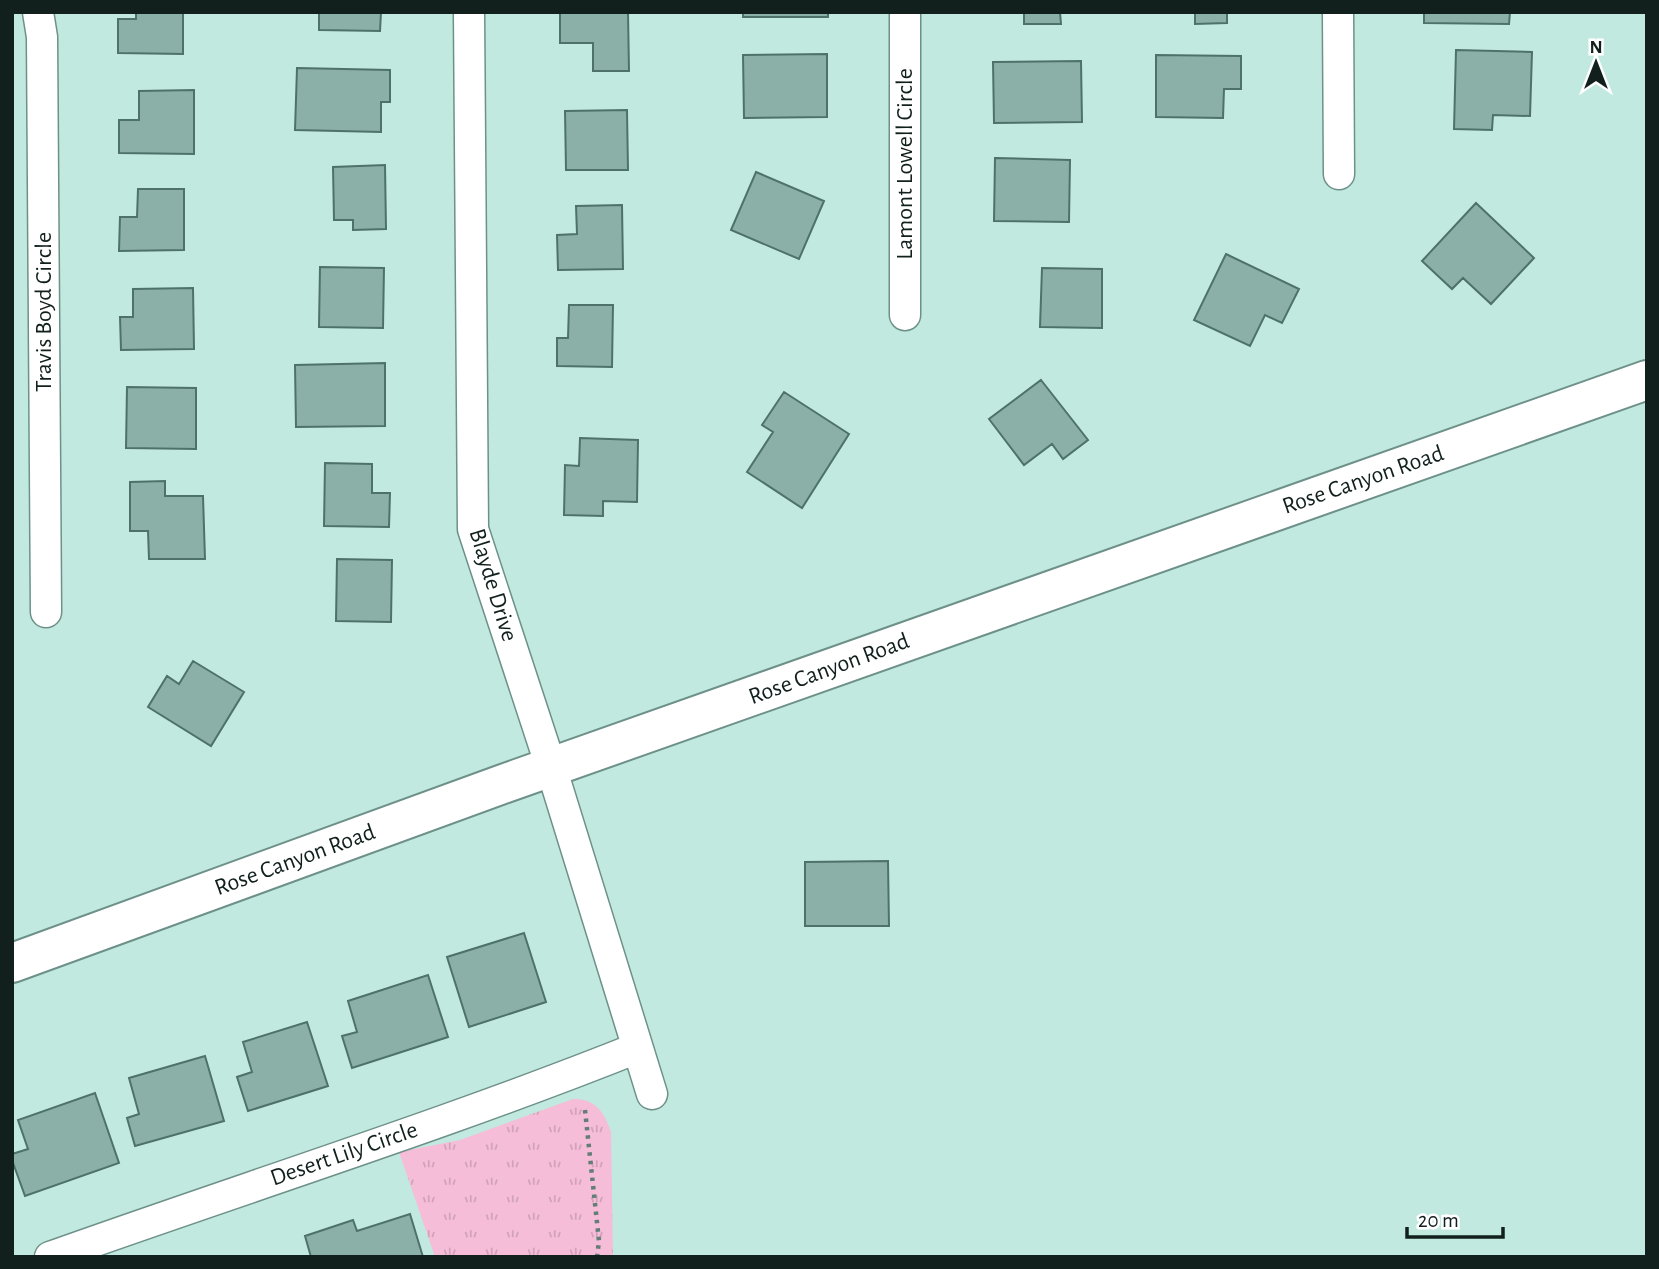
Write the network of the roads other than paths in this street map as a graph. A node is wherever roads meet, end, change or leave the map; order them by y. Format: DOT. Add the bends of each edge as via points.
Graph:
graph roads {
  1 [pos="38,12"];
  2 [pos="469,12"];
  3 [pos="905,12"];
  4 [pos="1338,12"];
  5 [pos="1339,174"];
  6 [pos="905,315"];
  7 [pos="1647,380"];
  8 [pos="46,612"];
  9 [pos="551,767"];
  10 [pos="12,963"];
  11 [pos="637,1048"];
  12 [pos="652,1094"];
  13 [pos="50,1257"];
  1 -- 8 [label="street, Travis Boyd Circle" via="42,37"];
  2 -- 9 [label="street, Blayde Drive" via="473,528"];
  3 -- 6 [label="street, Lamont Lowell Circle"];
  4 -- 5 [label="street"];
  7 -- 9 [label="street, Rose Canyon Road"];
  9 -- 10 [label="street, Rose Canyon Road"];
  9 -- 11 [label="street, Blayde Drive"];
  11 -- 12 [label="street, Blayde Drive"];
  11 -- 13 [label="street, Desert Lily Circle" via="529,1091"];
}
